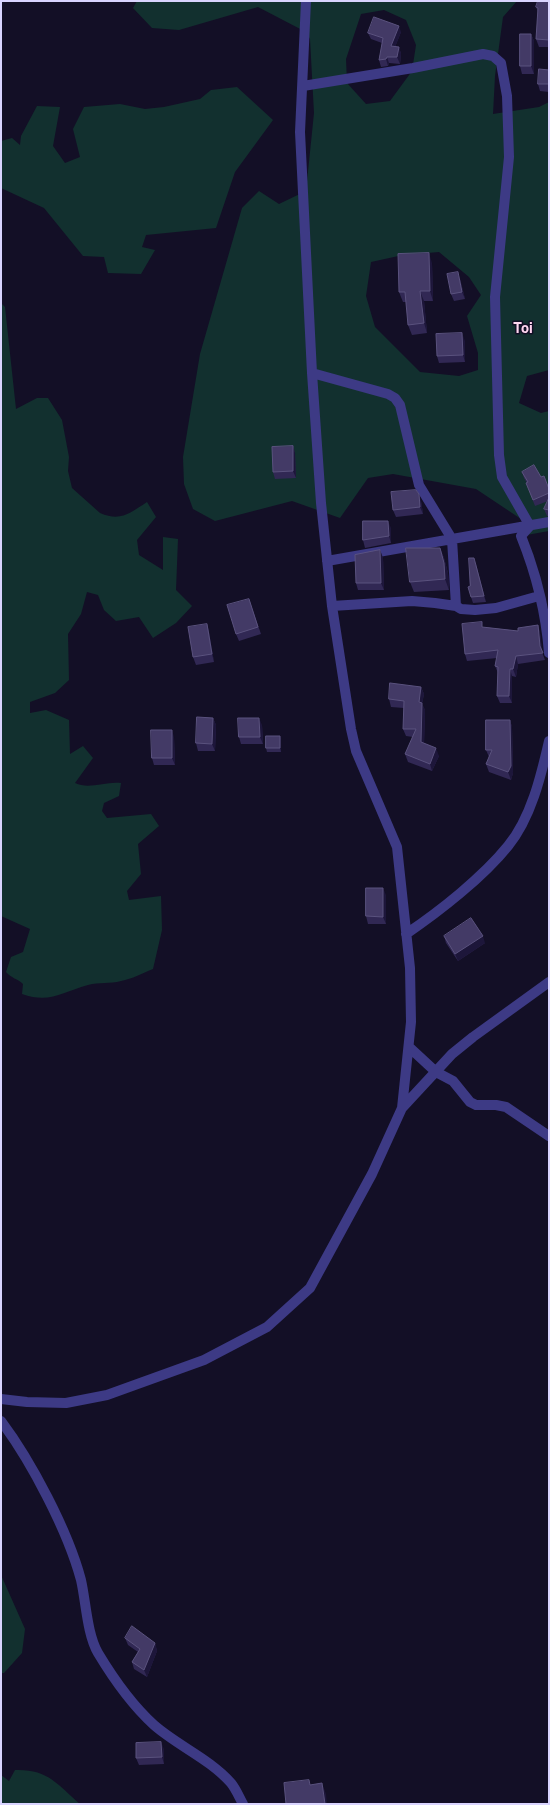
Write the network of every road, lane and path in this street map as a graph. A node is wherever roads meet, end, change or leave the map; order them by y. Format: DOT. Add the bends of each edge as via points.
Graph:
graph roads {
  1 [pos="306,1"];
  2 [pos="303,86"];
  3 [pos="312,373"];
  4 [pos="549,522"];
  5 [pos="530,526"];
  6 [pos="452,539"];
  7 [pos="328,561"];
  8 [pos="539,596"];
  9 [pos="332,606"];
  10 [pos="456,606"];
  11 [pos="549,653"];
  12 [pos="549,741"];
  13 [pos="406,934"];
  14 [pos="549,982"];
  15 [pos="409,1047"];
  16 [pos="436,1072"];
  17 [pos="402,1108"];
  18 [pos="549,1136"];
  19 [pos="1,1399"];
  20 [pos="1,1421"];
  21 [pos="243,1804"];
  1 -- 2 [label="street"];
  2 -- 3 [label="street" via="300,132"];
  2 -- 5 [label="street" via="483,54 493,56 501,63 507,96 509,157 495,297 499,455 502,477"];
  3 -- 6 [label="street" via="395,398 400,405 419,486"];
  3 -- 7 [label="street"];
  4 -- 5 [label="street"];
  5 -- 6 [label="street"];
  5 -- 8 [label="street" via="521,536 532,563"];
  6 -- 7 [label="street"];
  6 -- 10 [label="street"];
  7 -- 9 [label="street"];
  8 -- 10 [label="street" via="496,608 475,610"];
  8 -- 11 [label="street"];
  9 -- 10 [label="street" via="412,601"];
  9 -- 13 [label="street" via="342,680 356,750 397,847"];
  12 -- 13 [label="street" via="525,817 508,846 460,893"];
  13 -- 15 [label="street" via="410,968"];
  14 -- 16 [label="street" via="473,1037 452,1054"];
  15 -- 16 [label="street"];
  15 -- 17 [label="street"];
  16 -- 17 [label="street"];
  16 -- 18 [label="street" via="453,1081 470,1102 476,1105 506,1107"];
  17 -- 19 [label="street" via="372,1174 310,1288 267,1327 204,1360 107,1395 66,1403"];
  20 -- 21 [label="street" via="41,1485 66,1537 80,1579 97,1652 121,1687 153,1724 219,1771 232,1784"];
}
